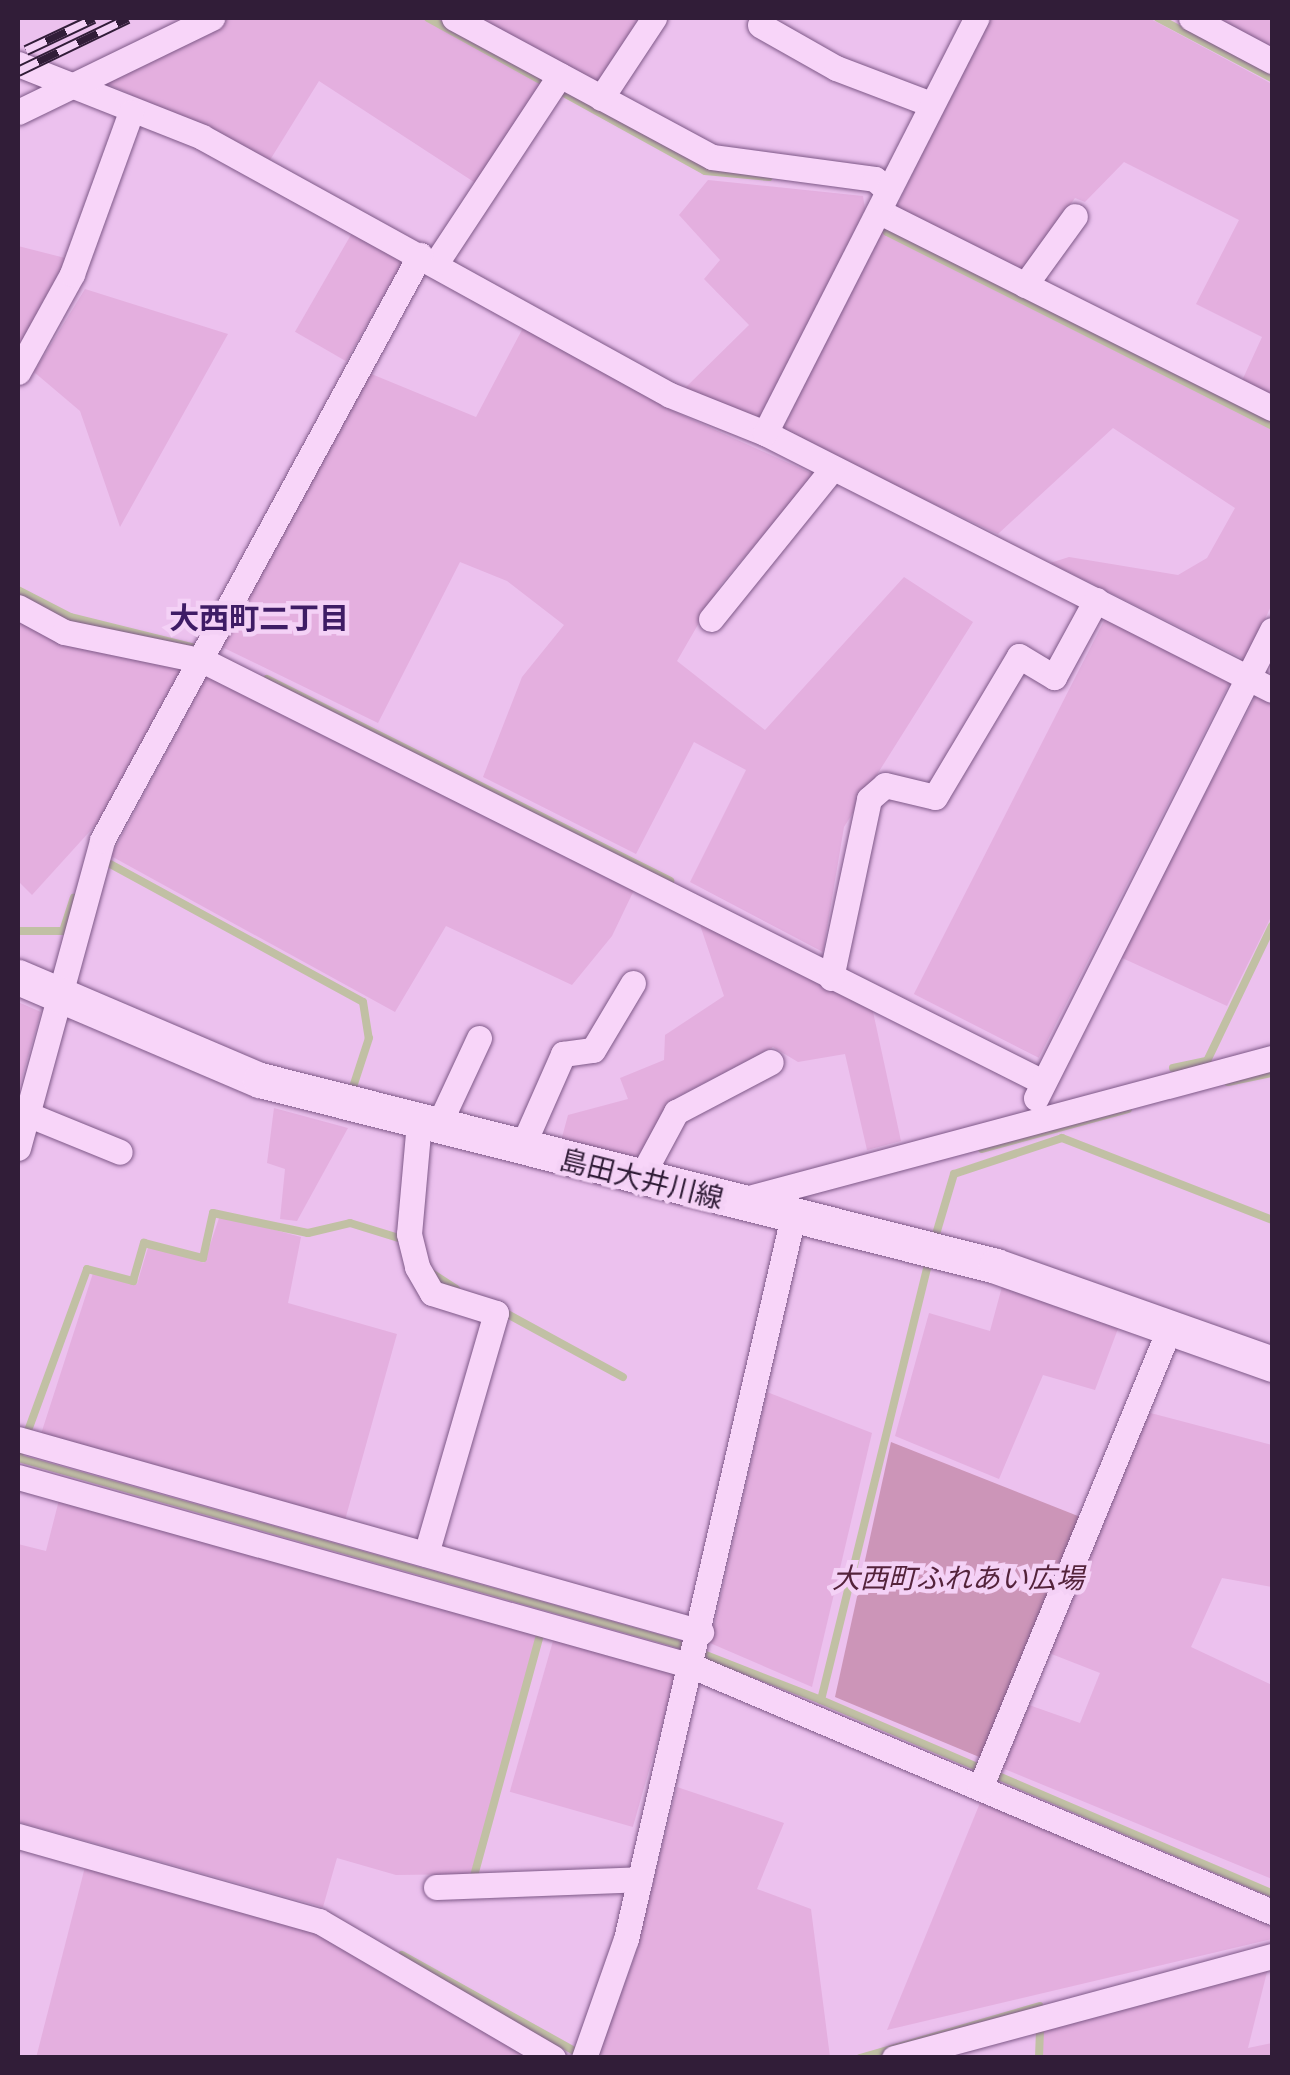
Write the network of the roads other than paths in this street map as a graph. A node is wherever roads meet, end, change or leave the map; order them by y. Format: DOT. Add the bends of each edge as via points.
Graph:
graph roads {
  1 [pos="212,18"];
  2 [pos="454,18"];
  3 [pos="654,18"];
  4 [pos="976,18"];
  5 [pos="1190,18"];
  6 [pos="760,25"];
  7 [pos="1272,61"];
  8 [pos="18,64"];
  9 [pos="560,75"];
  10 [pos="74,84"];
  11 [pos="602,98"];
  12 [pos="931,104"];
  13 [pos="18,112"];
  14 [pos="132,112"];
  15 [pos="883,201"];
  16 [pos="1075,216"];
  17 [pos="428,259"];
  18 [pos="1024,284"];
  19 [pos="18,372"];
  20 [pos="1272,408"];
  21 [pos="764,433"];
  22 [pos="833,468"];
  23 [pos="1096,600"];
  24 [pos="18,607"];
  25 [pos="711,620"];
  26 [pos="1272,630"];
  27 [pos="204,661"];
  28 [pos="1248,678"];
  29 [pos="1272,690"];
  30 [pos="18,977"];
  31 [pos="831,978"];
  32 [pos="633,983"];
  33 [pos="61,996"];
  34 [pos="479,1038"];
  35 [pos="1272,1058"];
  36 [pos="772,1062"];
  37 [pos="1041,1081"];
  38 [pos="27,1114"];
  39 [pos="1029,1122"];
  40 [pos="429,1124"];
  41 [pos="522,1147"];
  42 [pos="18,1148"];
  43 [pos="120,1152"];
  44 [pos="641,1177"];
  45 [pos="736,1201"];
  46 [pos="792,1216"];
  47 [pos="1170,1328"];
  48 [pos="1272,1364"];
  49 [pos="18,1438"];
  50 [pos="18,1477"];
  51 [pos="426,1554"];
  52 [pos="701,1632"];
  53 [pos="692,1666"];
  54 [pos="980,1788"];
  55 [pos="18,1836"];
  56 [pos="640,1879"];
  57 [pos="436,1887"];
  58 [pos="1272,1912"];
  59 [pos="1272,1956"];
  60 [pos="552,2058"];
  61 [pos="584,2058"];
  62 [pos="894,2058"];
  1 -- 10 [label="street"];
  2 -- 9 [label="street"];
  3 -- 11 [label="street"];
  4 -- 12 [label="street"];
  5 -- 7 [label="street"];
  6 -- 12 [label="street" via="836,68"];
  8 -- 10 [label="street"];
  9 -- 11 [label="street"];
  9 -- 17 [label="street"];
  10 -- 13 [label="street"];
  10 -- 14 [label="street"];
  11 -- 15 [label="street" via="712,157 875,179"];
  12 -- 15 [label="street"];
  14 -- 17 [label="street" via="202,137"];
  14 -- 19 [label="street" via="72,274"];
  15 -- 18 [label="street"];
  15 -- 21 [label="street"];
  16 -- 18 [label="street"];
  17 -- 21 [label="street" via="670,395"];
  17 -- 27 [label="street"];
  18 -- 20 [label="street"];
  21 -- 22 [label="street"];
  22 -- 23 [label="street"];
  22 -- 25 [label="street"];
  23 -- 28 [label="street"];
  23 -- 31 [label="street" via="1054,676 1019,656 935,797 885,785 869,799"];
  24 -- 27 [label="street" via="64,632"];
  26 -- 28 [label="street"];
  27 -- 31 [label="street"];
  27 -- 33 [label="street" via="102,840"];
  28 -- 29 [label="street"];
  28 -- 37 [label="street"];
  30 -- 33 [label="main road, 島田大井川線"];
  31 -- 37 [label="street"];
  32 -- 41 [label="street" via="593,1050 563,1054"];
  33 -- 38 [label="street"];
  33 -- 40 [label="main road, 島田大井川線" via="193,1057"];
  34 -- 40 [label="street"];
  35 -- 39 [label="street"];
  36 -- 44 [label="street" via="676,1112"];
  37 -- 39 [label="street"];
  38 -- 42 [label="street"];
  38 -- 43 [label="street"];
  39 -- 45 [label="street"];
  40 -- 41 [label="main road, 島田大井川線"];
  40 -- 51 [label="street" via="410,1234 417,1267 432,1294 496,1313"];
  41 -- 44 [label="main road, 島田大井川線"];
  44 -- 45 [label="main road, 島田大井川線"];
  45 -- 46 [label="main road, 島田大井川線"];
  46 -- 47 [label="main road, 島田大井川線" via="996,1266"];
  46 -- 52 [label="street"];
  47 -- 48 [label="main road, 島田大井川線"];
  47 -- 54 [label="street"];
  49 -- 51 [label="street"];
  50 -- 53 [label="street"];
  51 -- 52 [label="street"];
  52 -- 53 [label="street"];
  53 -- 54 [label="street"];
  53 -- 56 [label="street"];
  54 -- 58 [label="street"];
  55 -- 60 [label="street" via="319,1921"];
  56 -- 57 [label="street"];
  56 -- 61 [label="street"];
  59 -- 62 [label="street"];
}
